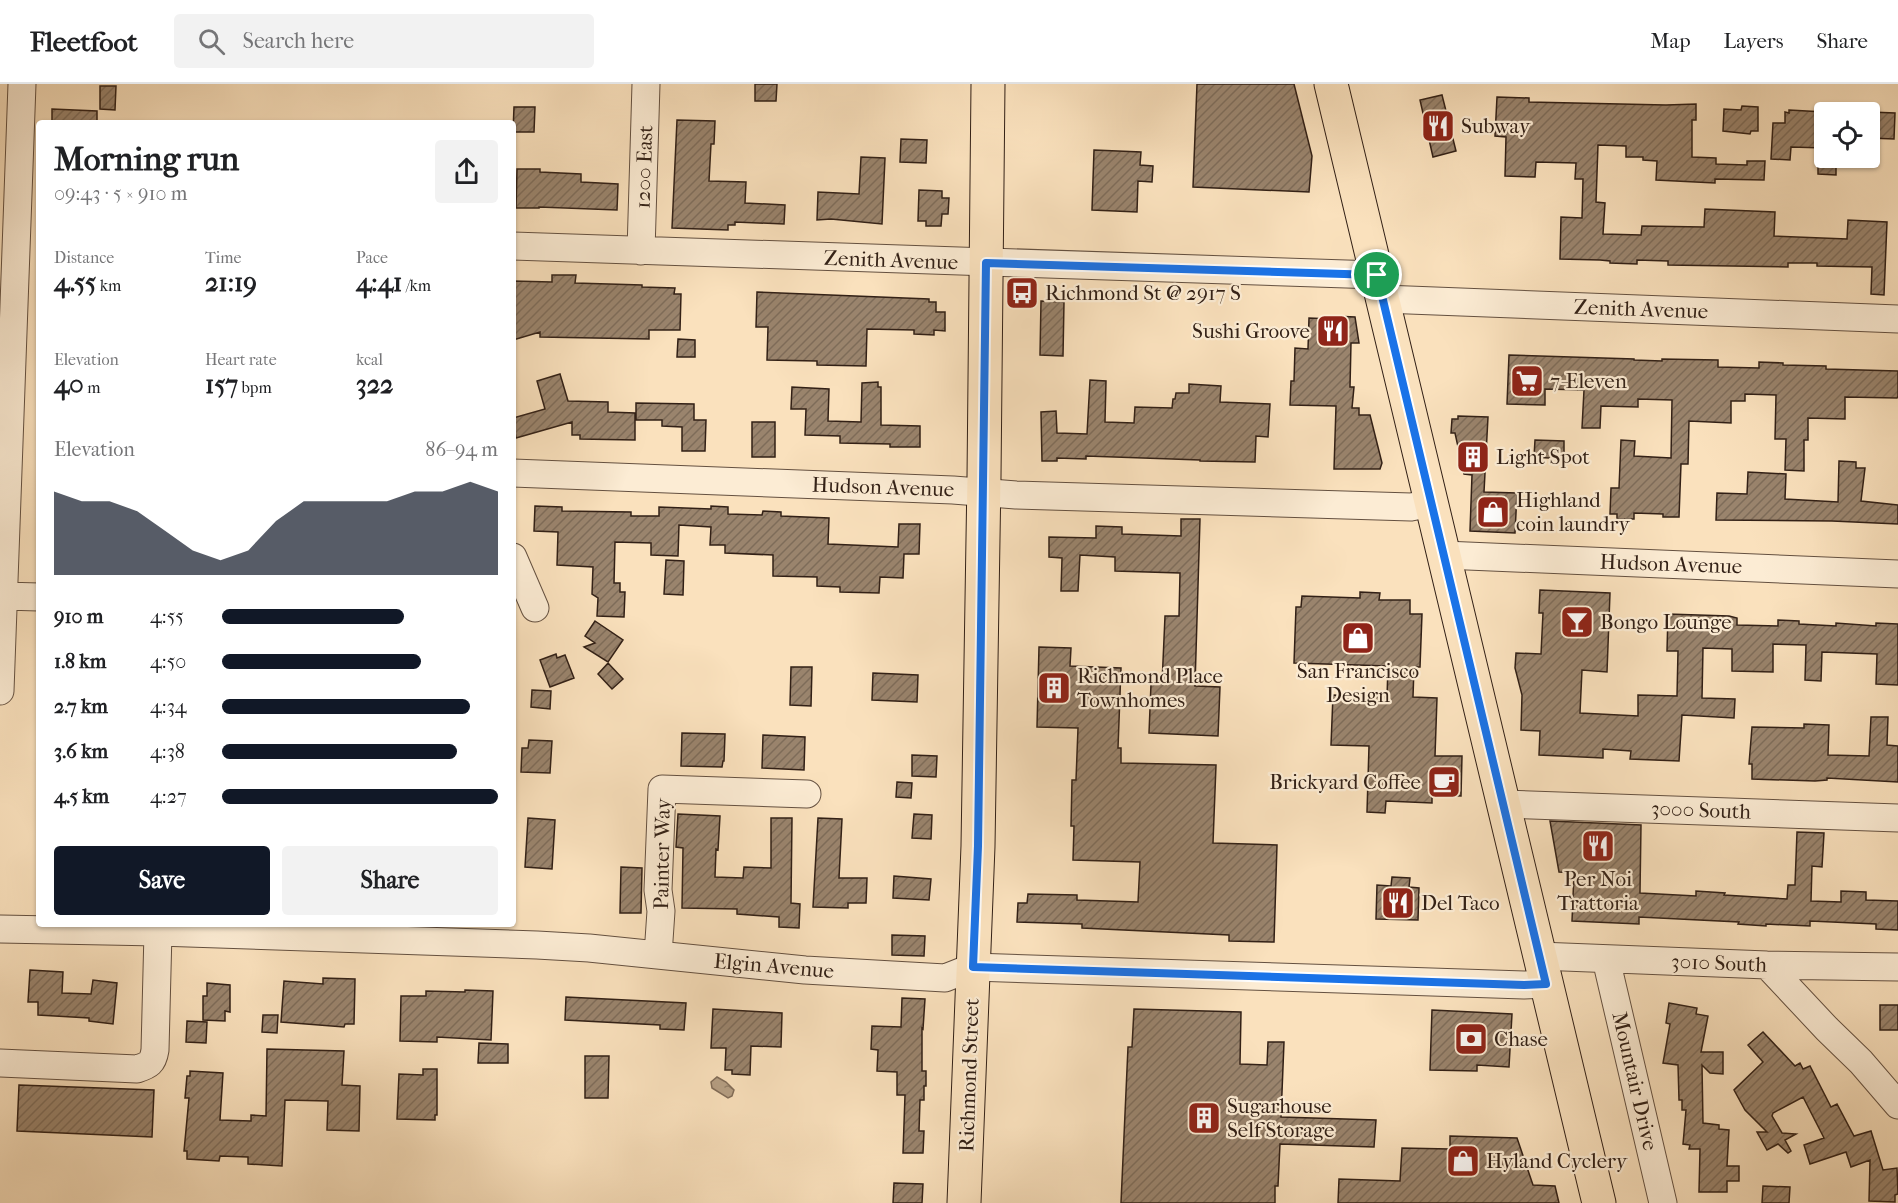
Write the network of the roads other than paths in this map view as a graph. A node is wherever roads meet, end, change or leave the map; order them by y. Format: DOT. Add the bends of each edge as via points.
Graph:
graph roads {
  1 [pos="22,84"];
  2 [pos="646,84"];
  3 [pos="988,84"];
  4 [pos="1331,84"];
  5 [pos="28,228"];
  6 [pos="516,246"];
  7 [pos="641,251"];
  8 [pos="986,263"];
  9 [pos="1380,287"];
  10 [pos="1898,319"];
  11 [pos="516,473"];
  12 [pos="984,493"];
  13 [pos="1432,503"];
  14 [pos="1444,555"];
  15 [pos="516,564"];
  16 [pos="1898,574"];
  17 [pos="3,597"];
  18 [pos="36,597"];
  19 [pos="535,608"];
  20 [pos="0,691"];
  21 [pos="807,794"];
  22 [pos="1504,804"];
  23 [pos="1898,818"];
  24 [pos="0,929"];
  25 [pos="158,932"];
  26 [pos="658,955"];
  27 [pos="1606,958"];
  28 [pos="1767,965"];
  29 [pos="973,967"];
  30 [pos="1898,967"];
  31 [pos="1543,970"];
  32 [pos="0,1063"];
  33 [pos="1898,1105"];
  34 [pos="964,1203"];
  35 [pos="1599,1203"];
  36 [pos="1664,1203"];
  1 -- 5 [label="street"];
  2 -- 7 [label="street, 1200 East"];
  3 -- 8 [label="main road, Richmond Street"];
  4 -- 9 [label="main road"];
  5 -- 17 [label="street"];
  6 -- 7 [label="street, Zenith Avenue"];
  7 -- 8 [label="street, Zenith Avenue"];
  8 -- 9 [label="street, Zenith Avenue"];
  8 -- 12 [label="main road, Richmond Street"];
  9 -- 10 [label="street, Zenith Avenue"];
  9 -- 13 [label="main road"];
  11 -- 12 [label="street, Hudson Avenue"];
  12 -- 13 [label="street, Hudson Avenue" via="1411,507"];
  12 -- 29 [label="main road, Richmond Street"];
  13 -- 14 [label="main road"];
  14 -- 16 [label="street, Hudson Avenue"];
  14 -- 22 [label="main road"];
  15 -- 19 [label="street"];
  17 -- 18 [label="street"];
  17 -- 20 [label="street"];
  21 -- 26 [label="street, Painter Way" via="662,789"];
  22 -- 23 [label="street, 3000 South"];
  22 -- 31 [label="main road"];
  24 -- 25 [label="street, Elgin Avenue"];
  25 -- 26 [label="street, Elgin Avenue" via="537,945"];
  25 -- 32 [label="street" via="155,1050 154,1060 148,1065 137,1069"];
  26 -- 29 [label="street, Elgin Avenue" via="805,970 945,978"];
  27 -- 28 [label="street, 3010 South"];
  27 -- 31 [label="street, 3010 South"];
  27 -- 36 [label="street, Mountair Drive"];
  28 -- 30 [label="street, 3010 South"];
  28 -- 33 [label="street"];
  29 -- 31 [label="street, Elgin Avenue" via="1512,985"];
  29 -- 34 [label="main road, Richmond Street"];
  31 -- 35 [label="main road"];
}
